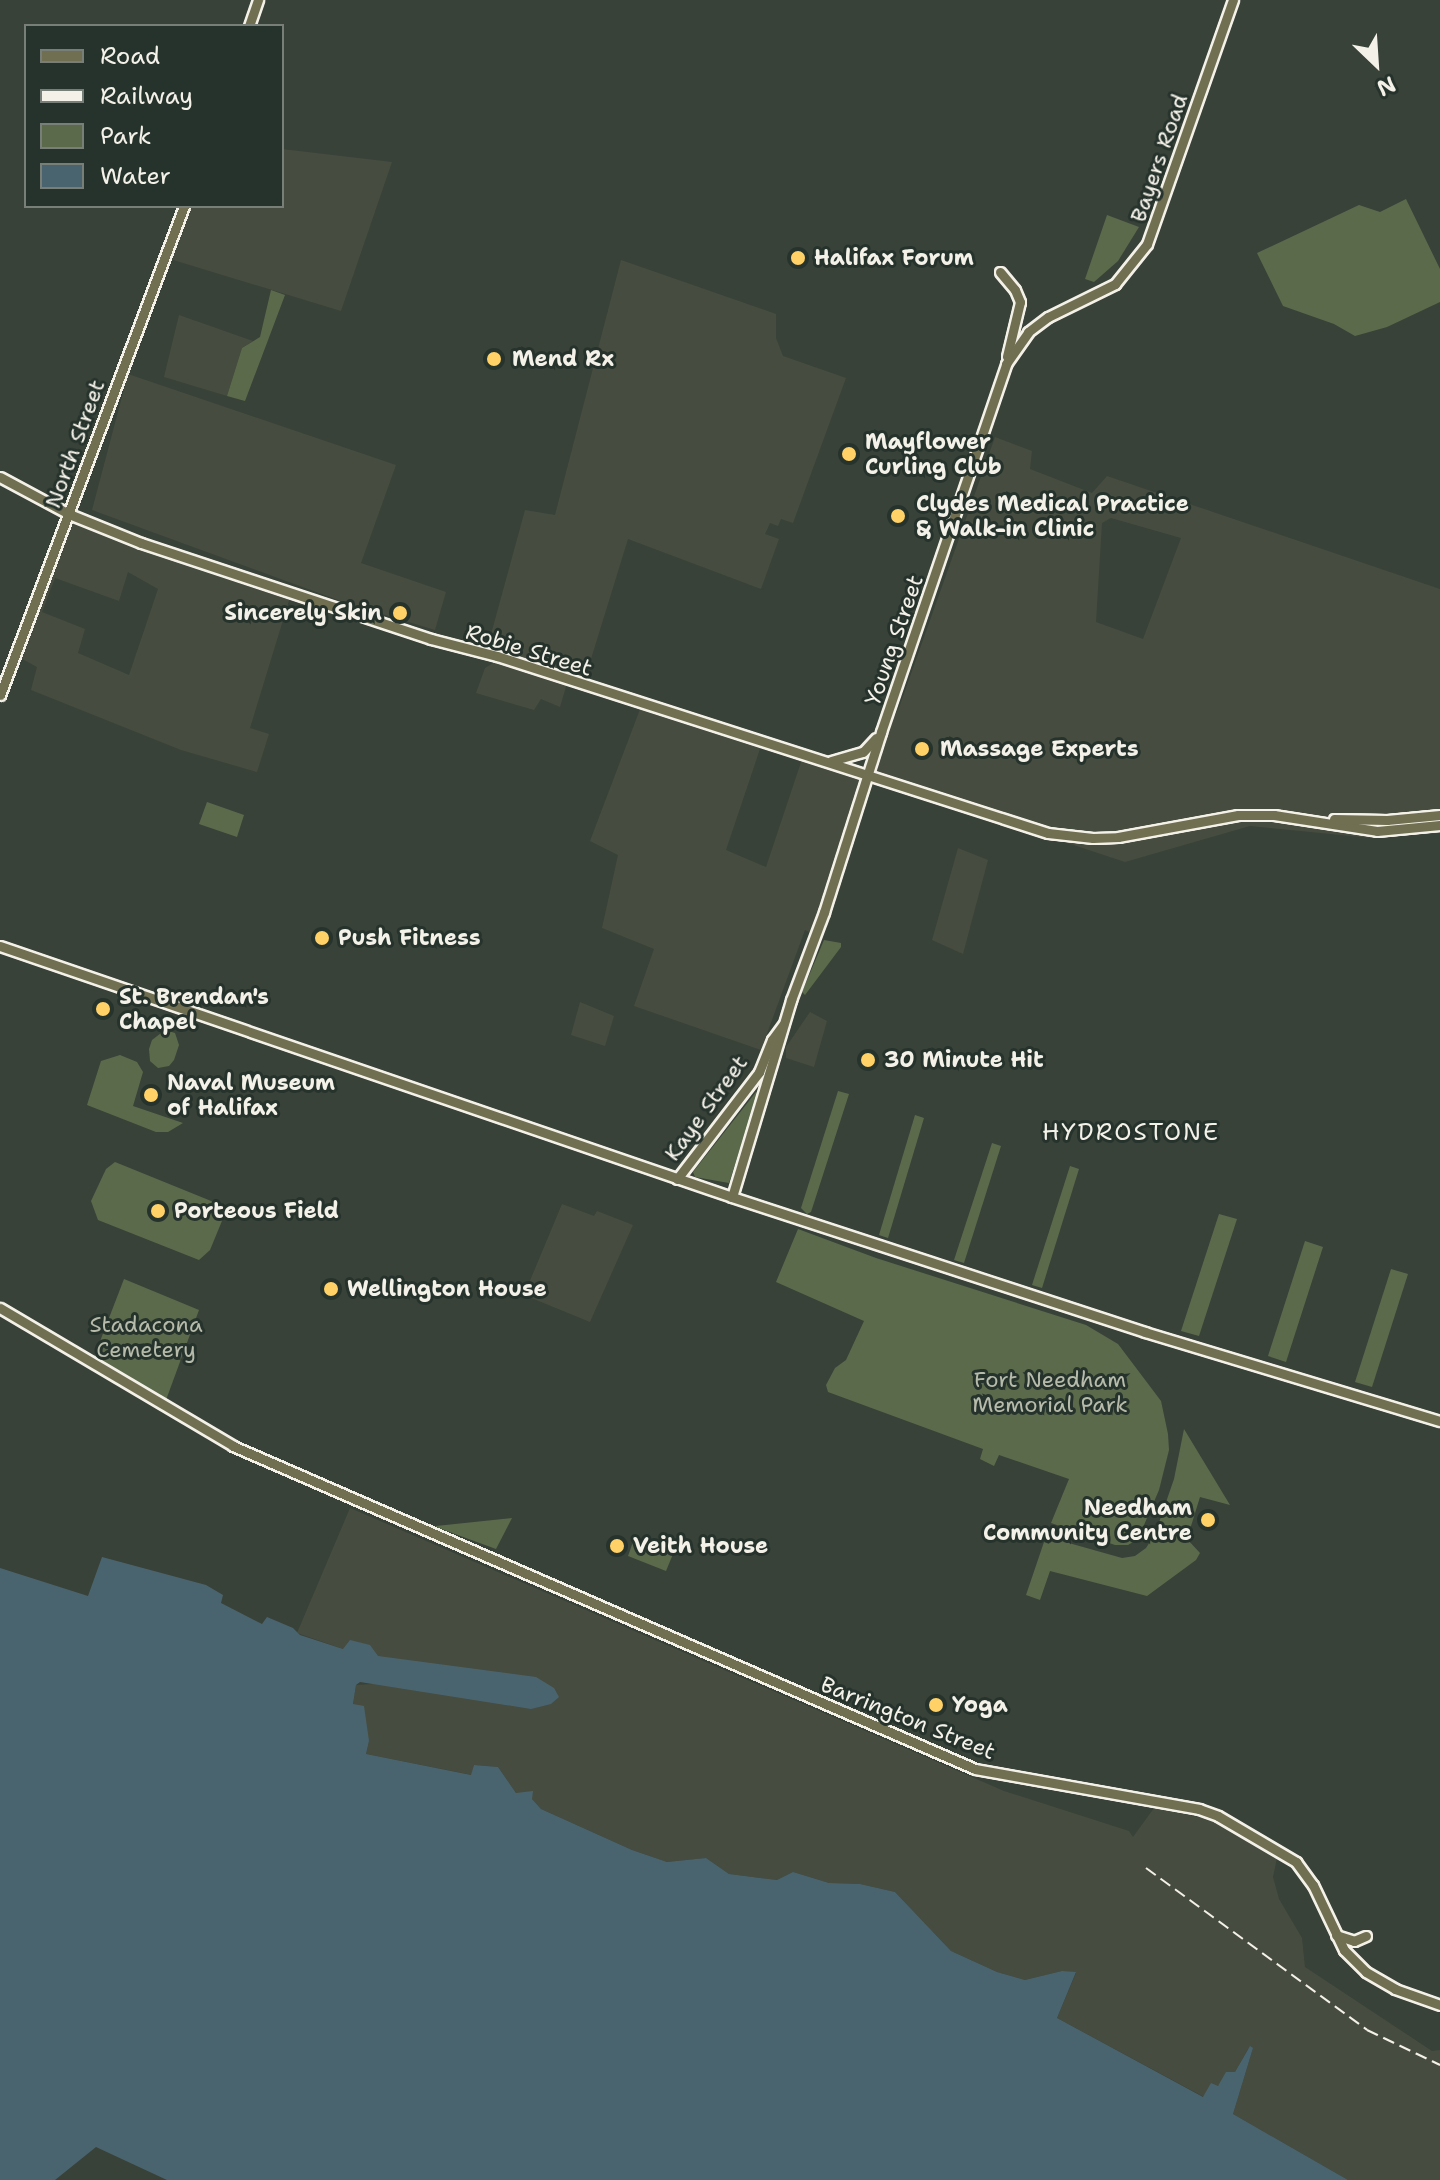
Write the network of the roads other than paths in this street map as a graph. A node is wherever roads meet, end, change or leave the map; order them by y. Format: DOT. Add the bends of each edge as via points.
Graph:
graph roads {
  1 [pos="258,0"];
  2 [pos="1233,0"];
  3 [pos="250,24"];
  4 [pos="183,208"];
  5 [pos="1000,272"];
  6 [pos="1083,301"];
  7 [pos="1006,364"];
  8 [pos="0,477"];
  9 [pos="69,514"];
  10 [pos="0,695"];
  11 [pos="881,732"];
  12 [pos="826,761"];
  13 [pos="868,774"];
  14 [pos="1440,815"];
  15 [pos="1294,817"];
  16 [pos="1440,825"];
  17 [pos="0,946"];
  18 [pos="783,1025"];
  19 [pos="765,1059"];
  20 [pos="677,1179"];
  21 [pos="732,1197"];
  22 [pos="0,1308"];
  23 [pos="1440,1421"];
  24 [pos="1335,1934"];
  25 [pos="1366,1936"];
  26 [pos="1440,2005"];
  1 -- 3 [label="main road"];
  2 -- 6 [label="main road, Bayers Road" via="1147,244 1115,284"];
  4 -- 9 [label="main road, North Street"];
  5 -- 7 [label="main road" via="1020,302"];
  6 -- 7 [label="main road, Young Street" via="1028,332"];
  7 -- 11 [label="main road, Young Street"];
  8 -- 9 [label="main road, Robie Street"];
  9 -- 10 [label="main road, North Street"];
  9 -- 12 [label="main road, Robie Street" via="339,609"];
  11 -- 12 [label="main road" via="863,752"];
  11 -- 13 [label="main road, Young Street"];
  12 -- 13 [label="main road, Robie Street"];
  13 -- 15 [label="main road, Robie Street" via="1055,834 1118,837 1238,815"];
  13 -- 18 [label="main road, Young Street"];
  14 -- 15 [label="main road" via="1387,820"];
  15 -- 16 [label="main road" via="1377,831"];
  17 -- 20 [label="main road"];
  18 -- 19 [label="main road, Young Street"];
  18 -- 21 [label="main road, Young Street"];
  19 -- 20 [label="main road, Kaye Street"];
  20 -- 21 [label="main road"];
  21 -- 23 [label="main road" via="1145,1332"];
  22 -- 24 [label="main road, Barrington Street" via="233,1446 975,1769 1218,1816 1296,1862"];
  24 -- 25 [label="main road" via="1354,1941"];
  24 -- 26 [label="main road, Barrington Street" via="1366,1972"];
}
